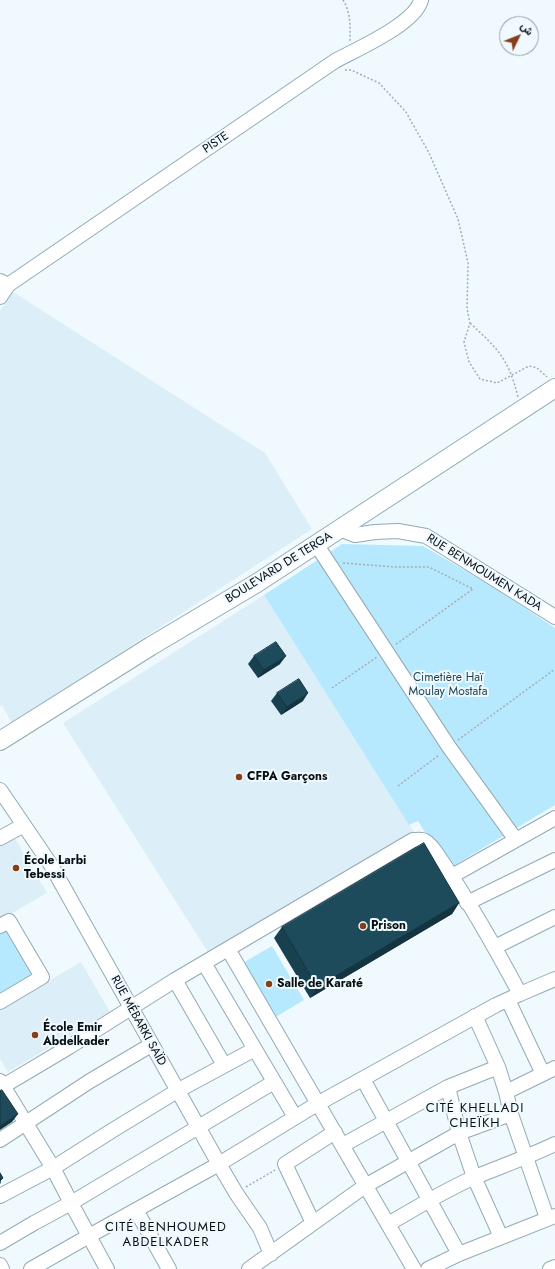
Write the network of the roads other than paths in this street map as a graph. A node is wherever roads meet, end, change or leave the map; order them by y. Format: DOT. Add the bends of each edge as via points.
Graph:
graph roads {
  1 [pos="421,0"];
  2 [pos="4,283"];
  3 [pos="0,297"];
  4 [pos="553,384"];
  5 [pos="340,529"];
  6 [pos="316,544"];
  7 [pos="555,617"];
  8 [pos="0,741"];
  9 [pos="0,790"];
  10 [pos="555,818"];
  11 [pos="24,825"];
  12 [pos="0,838"];
  13 [pos="516,840"];
  14 [pos="555,860"];
  15 [pos="452,876"];
  16 [pos="468,903"];
  17 [pos="555,917"];
  18 [pos="0,926"];
  19 [pos="494,946"];
  20 [pos="228,949"];
  21 [pos="204,963"];
  22 [pos="175,980"];
  23 [pos="554,981"];
  24 [pos="520,994"];
  25 [pos="508,1000"];
  26 [pos="0,1002"];
  27 [pos="130,1008"];
  28 [pos="475,1016"];
  29 [pos="151,1045"];
  30 [pos="255,1049"];
  31 [pos="224,1065"];
  32 [pos="498,1067"];
  33 [pos="549,1071"];
  34 [pos="363,1079"];
  35 [pos="274,1082"];
  36 [pos="1,1085"];
  37 [pos="448,1087"];
  38 [pos="177,1091"];
  39 [pos="506,1092"];
  40 [pos="317,1104"];
  41 [pos="511,1114"];
  42 [pos="295,1117"];
  43 [pos="386,1121"];
  44 [pos="26,1123"];
  45 [pos="198,1128"];
  46 [pos="335,1132"];
  47 [pos="459,1133"];
  48 [pos="0,1140"];
  49 [pos="555,1144"];
  50 [pos="343,1145"];
  51 [pos="526,1158"];
  52 [pos="408,1162"];
  53 [pos="219,1164"];
  54 [pos="53,1168"];
  55 [pos="474,1178"];
  56 [pos="365,1186"];
  57 [pos="1,1193"];
  58 [pos="429,1201"];
  59 [pos="71,1203"];
  60 [pos="136,1210"];
  61 [pos="551,1217"];
  62 [pos="313,1224"];
  63 [pos="388,1224"];
  64 [pos="89,1236"];
  65 [pos="501,1237"];
  66 [pos="0,1243"];
  67 [pos="271,1254"];
  68 [pos="459,1254"];
  69 [pos="0,1265"];
  70 [pos="555,1267"];
  71 [pos="2,1269"];
  72 [pos="31,1269"];
  73 [pos="107,1269"];
  74 [pos="169,1269"];
  75 [pos="250,1269"];
  76 [pos="414,1269"];
  77 [pos="428,1269"];
  78 [pos="550,1269"];
  1 -- 2 [label="street, PISTE" via="410,17 386,34 335,61"];
  2 -- 3 [label="street"];
  4 -- 5 [label="main road, BOULEVARD DE TERGA" via="521,410"];
  5 -- 6 [label="main road, BOULEVARD DE TERGA"];
  5 -- 7 [label="street, RUE BENMOUMEN KADA" via="355,535 398,531 426,536"];
  6 -- 8 [label="main road, BOULEVARD DE TERGA"];
  6 -- 13 [label="street" via="449,747"];
  9 -- 11 [label="street, RUE MÉBARKI SAÏD"];
  10 -- 13 [label="street"];
  11 -- 12 [label="street"];
  11 -- 27 [label="street, RUE MÉBARKI SAÏD" via="51,865"];
  13 -- 15 [label="street"];
  14 -- 16 [label="street"];
  15 -- 16 [label="street"];
  15 -- 20 [label="street" via="432,847 426,842 413,840"];
  16 -- 19 [label="street"];
  17 -- 19 [label="street"];
  18 -- 26 [label="street" via="9,921 42,976"];
  19 -- 24 [label="street"];
  20 -- 21 [label="street"];
  20 -- 40 [label="street"];
  21 -- 22 [label="street"];
  21 -- 30 [label="street"];
  22 -- 27 [label="street"];
  22 -- 31 [label="street"];
  23 -- 24 [label="street"];
  24 -- 25 [label="street"];
  25 -- 28 [label="street"];
  25 -- 33 [label="street"];
  27 -- 29 [label="street, RUE MÉBARKI SAÏD"];
  27 -- 36 [label="street" via="69,1047"];
  28 -- 32 [label="street"];
  28 -- 34 [label="street"];
  29 -- 38 [label="street, RUE MÉBARKI SAÏD"];
  29 -- 44 [label="street"];
  30 -- 31 [label="street"];
  30 -- 35 [label="street"];
  31 -- 38 [label="street"];
  32 -- 37 [label="street"];
  32 -- 39 [label="street"];
  33 -- 39 [label="street"];
  34 -- 40 [label="street"];
  34 -- 43 [label="street"];
  35 -- 42 [label="street"];
  35 -- 45 [label="street"];
  36 -- 44 [label="street"];
  37 -- 43 [label="street"];
  37 -- 47 [label="street"];
  38 -- 45 [label="street, RUE MÉBARKI SAÏD"];
  38 -- 54 [label="street"];
  39 -- 41 [label="street"];
  40 -- 42 [label="street"];
  40 -- 46 [label="street"];
  41 -- 47 [label="street"];
  41 -- 51 [label="street"];
  42 -- 53 [label="street"];
  43 -- 50 [label="street"];
  43 -- 52 [label="street"];
  44 -- 48 [label="street"];
  44 -- 54 [label="street"];
  45 -- 53 [label="street, RUE MÉBARKI SAÏD"];
  45 -- 59 [label="street"];
  46 -- 50 [label="street"];
  46 -- 62 [label="street" via="284,1164"];
  47 -- 52 [label="street"];
  47 -- 55 [label="street"];
  49 -- 51 [label="street"];
  50 -- 56 [label="street"];
  51 -- 55 [label="street"];
  51 -- 61 [label="street"];
  52 -- 56 [label="street"];
  52 -- 58 [label="street"];
  53 -- 60 [label="street"];
  53 -- 67 [label="street, RUE MÉBARKI SAÏD" via="260,1228"];
  54 -- 57 [label="street"];
  54 -- 59 [label="street"];
  55 -- 58 [label="street"];
  55 -- 65 [label="street"];
  56 -- 62 [label="street"];
  56 -- 63 [label="street"];
  58 -- 63 [label="street"];
  58 -- 68 [label="street"];
  59 -- 64 [label="street"];
  59 -- 66 [label="street"];
  60 -- 64 [label="street"];
  60 -- 74 [label="street"];
  61 -- 65 [label="street"];
  62 -- 67 [label="street"];
  63 -- 76 [label="street"];
  64 -- 72 [label="street"];
  64 -- 73 [label="street"];
  65 -- 68 [label="street"];
  67 -- 75 [label="street"];
  68 -- 77 [label="street"];
  69 -- 71 [label="street"];
  70 -- 78 [label="street"];
}
